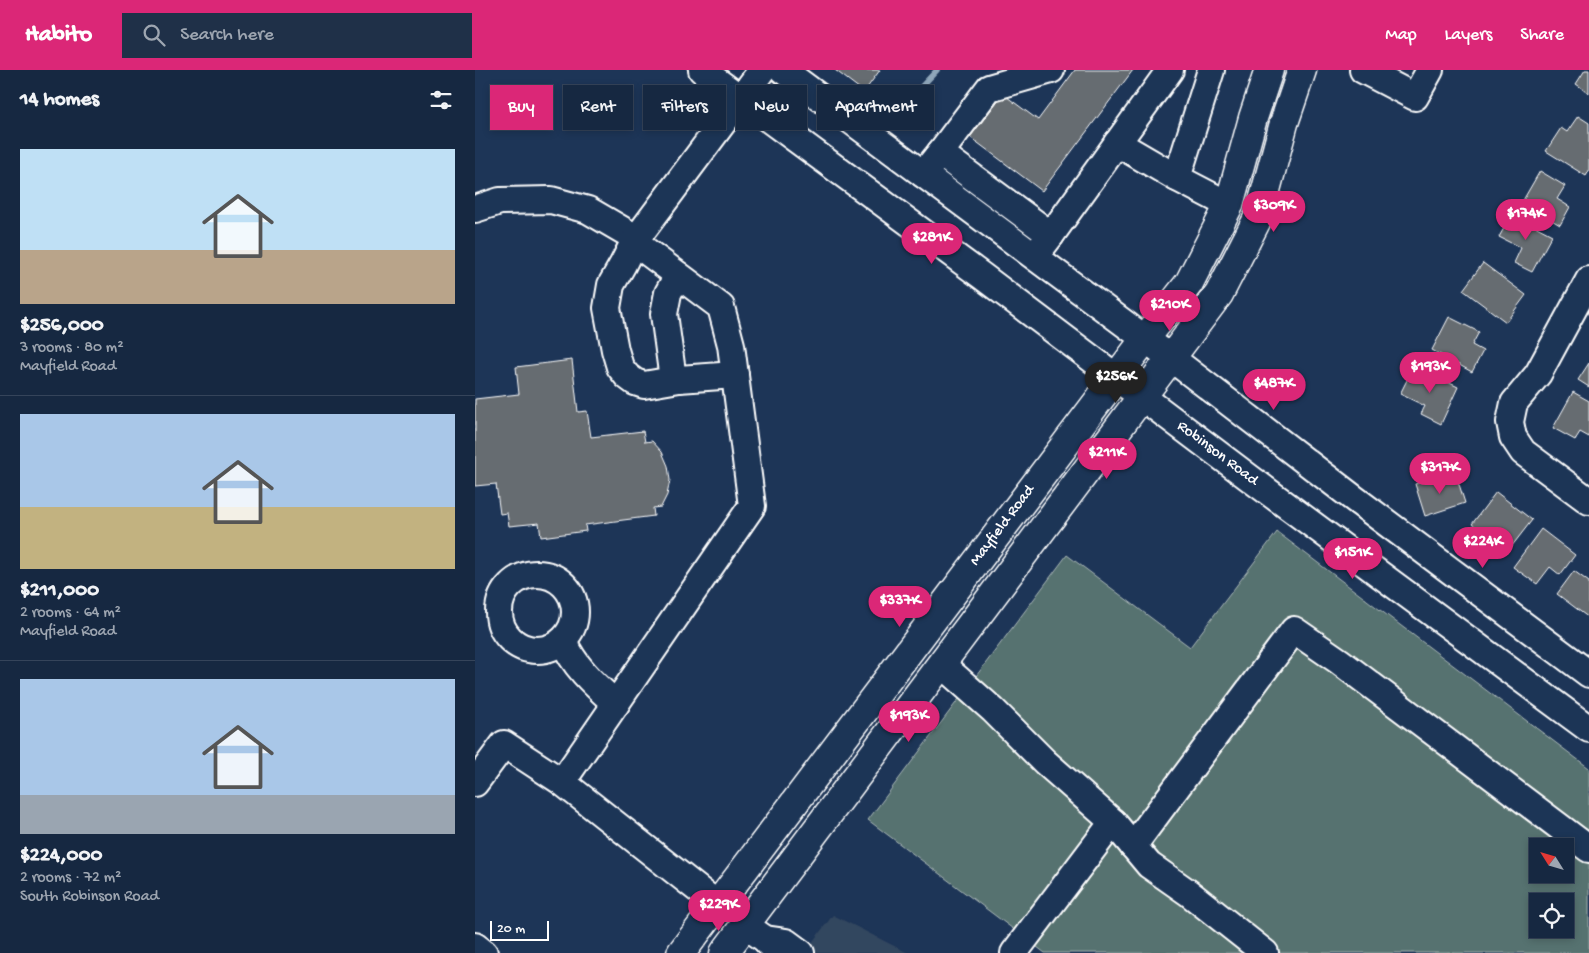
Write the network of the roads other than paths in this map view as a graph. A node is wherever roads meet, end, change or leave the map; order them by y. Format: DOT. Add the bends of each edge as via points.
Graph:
graph roads {
  1 [pos="702,70"];
  2 [pos="762,70"];
  3 [pos="783,70"];
  4 [pos="1051,70"];
  5 [pos="1170,70"];
  6 [pos="1211,70"];
  7 [pos="1269,70"];
  8 [pos="1302,70"];
  9 [pos="1363,70"];
  10 [pos="1430,70"];
  11 [pos="750,85"];
  12 [pos="736,95"];
  13 [pos="736,103"];
  14 [pos="784,130"];
  15 [pos="1117,143"];
  16 [pos="941,153"];
  17 [pos="923,174"];
  18 [pos="1177,178"];
  19 [pos="1229,205"];
  20 [pos="475,209"];
  21 [pos="1051,235"];
  22 [pos="635,240"];
  23 [pos="1034,257"];
  24 [pos="678,275"];
  25 [pos="1589,280"];
  26 [pos="1145,339"];
  27 [pos="1171,358"];
  28 [pos="735,375"];
  29 [pos="1115,378"];
  30 [pos="679,379"];
  31 [pos="1142,398"];
  32 [pos="1589,501"];
  33 [pos="563,640"];
  34 [pos="941,664"];
  35 [pos="1589,674"];
  36 [pos="616,704"];
  37 [pos="1589,729"];
  38 [pos="562,782"];
  39 [pos="475,783"];
  40 [pos="1113,822"];
  41 [pos="1133,846"];
  42 [pos="1589,850"];
  43 [pos="718,904"];
  44 [pos="763,939"];
  45 [pos="475,946"];
  46 [pos="484,953"];
  47 [pos="681,953"];
  48 [pos="724,953"];
  49 [pos="801,953"];
  50 [pos="1014,953"];
  51 [pos="1265,953"];
  1 -- 12 [label="street, Robinson Road"];
  2 -- 11 [label="street"];
  3 -- 17 [label="street"];
  4 -- 16 [label="street" via="989,88"];
  5 -- 15 [label="street"];
  6 -- 18 [label="street"];
  7 -- 19 [label="main road, Mayfield Road"];
  8 -- 27 [label="main road, Mayfield Road" via="1259,216 1219,294"];
  9 -- 10 [label="street" via="1415,97"];
  13 -- 22 [label="street"];
  14 -- 29 [label="street, Robinson Road"];
  15 -- 18 [label="street"];
  15 -- 21 [label="street"];
  16 -- 17 [label="street"];
  16 -- 21 [label="street"];
  17 -- 23 [label="street"];
  18 -- 19 [label="street"];
  19 -- 26 [label="main road, Mayfield Road" via="1189,282"];
  20 -- 22 [label="street" via="500,201 551,200 587,210"];
  21 -- 23 [label="street"];
  22 -- 24 [label="street"];
  22 -- 30 [label="street" via="611,285 607,308 615,350 621,367 635,382 644,385"];
  23 -- 26 [label="street"];
  24 -- 28 [label="street" via="721,307"];
  24 -- 30 [label="street" via="668,293 664,314 672,372"];
  25 -- 32 [label="street" via="1538,374 1514,404 1510,422 1513,437 1523,452"];
  26 -- 27 [label="street"];
  26 -- 29 [label="main road, Mayfield Road"];
  27 -- 31 [label="main road, Mayfield Road"];
  27 -- 35 [label="street"];
  28 -- 30 [label="street"];
  28 -- 36 [label="street" via="752,506"];
  29 -- 31 [label="street, Robinson Road"];
  29 -- 43 [label="main road, Mayfield Road"];
  31 -- 34 [label="main road, Mayfield Road"];
  31 -- 37 [label="street, Robinson Road"];
  33 -- 36 [label="street" via="584,675"];
  34 -- 40 [label="street"];
  34 -- 44 [label="main road, Mayfield Road"];
  36 -- 38 [label="street"];
  38 -- 39 [label="street" via="504,744"];
  38 -- 43 [label="street"];
  40 -- 41 [label="street"];
  40 -- 50 [label="street"];
  41 -- 42 [label="street" via="1294,630"];
  41 -- 51 [label="street" via="1149,865"];
  43 -- 44 [label="main road"];
  43 -- 47 [label="main road, Mayfield Road"];
  44 -- 48 [label="main road, Mayfield Road"];
  44 -- 49 [label="street" via="786,942"];
  45 -- 46 [label="street"];
}
